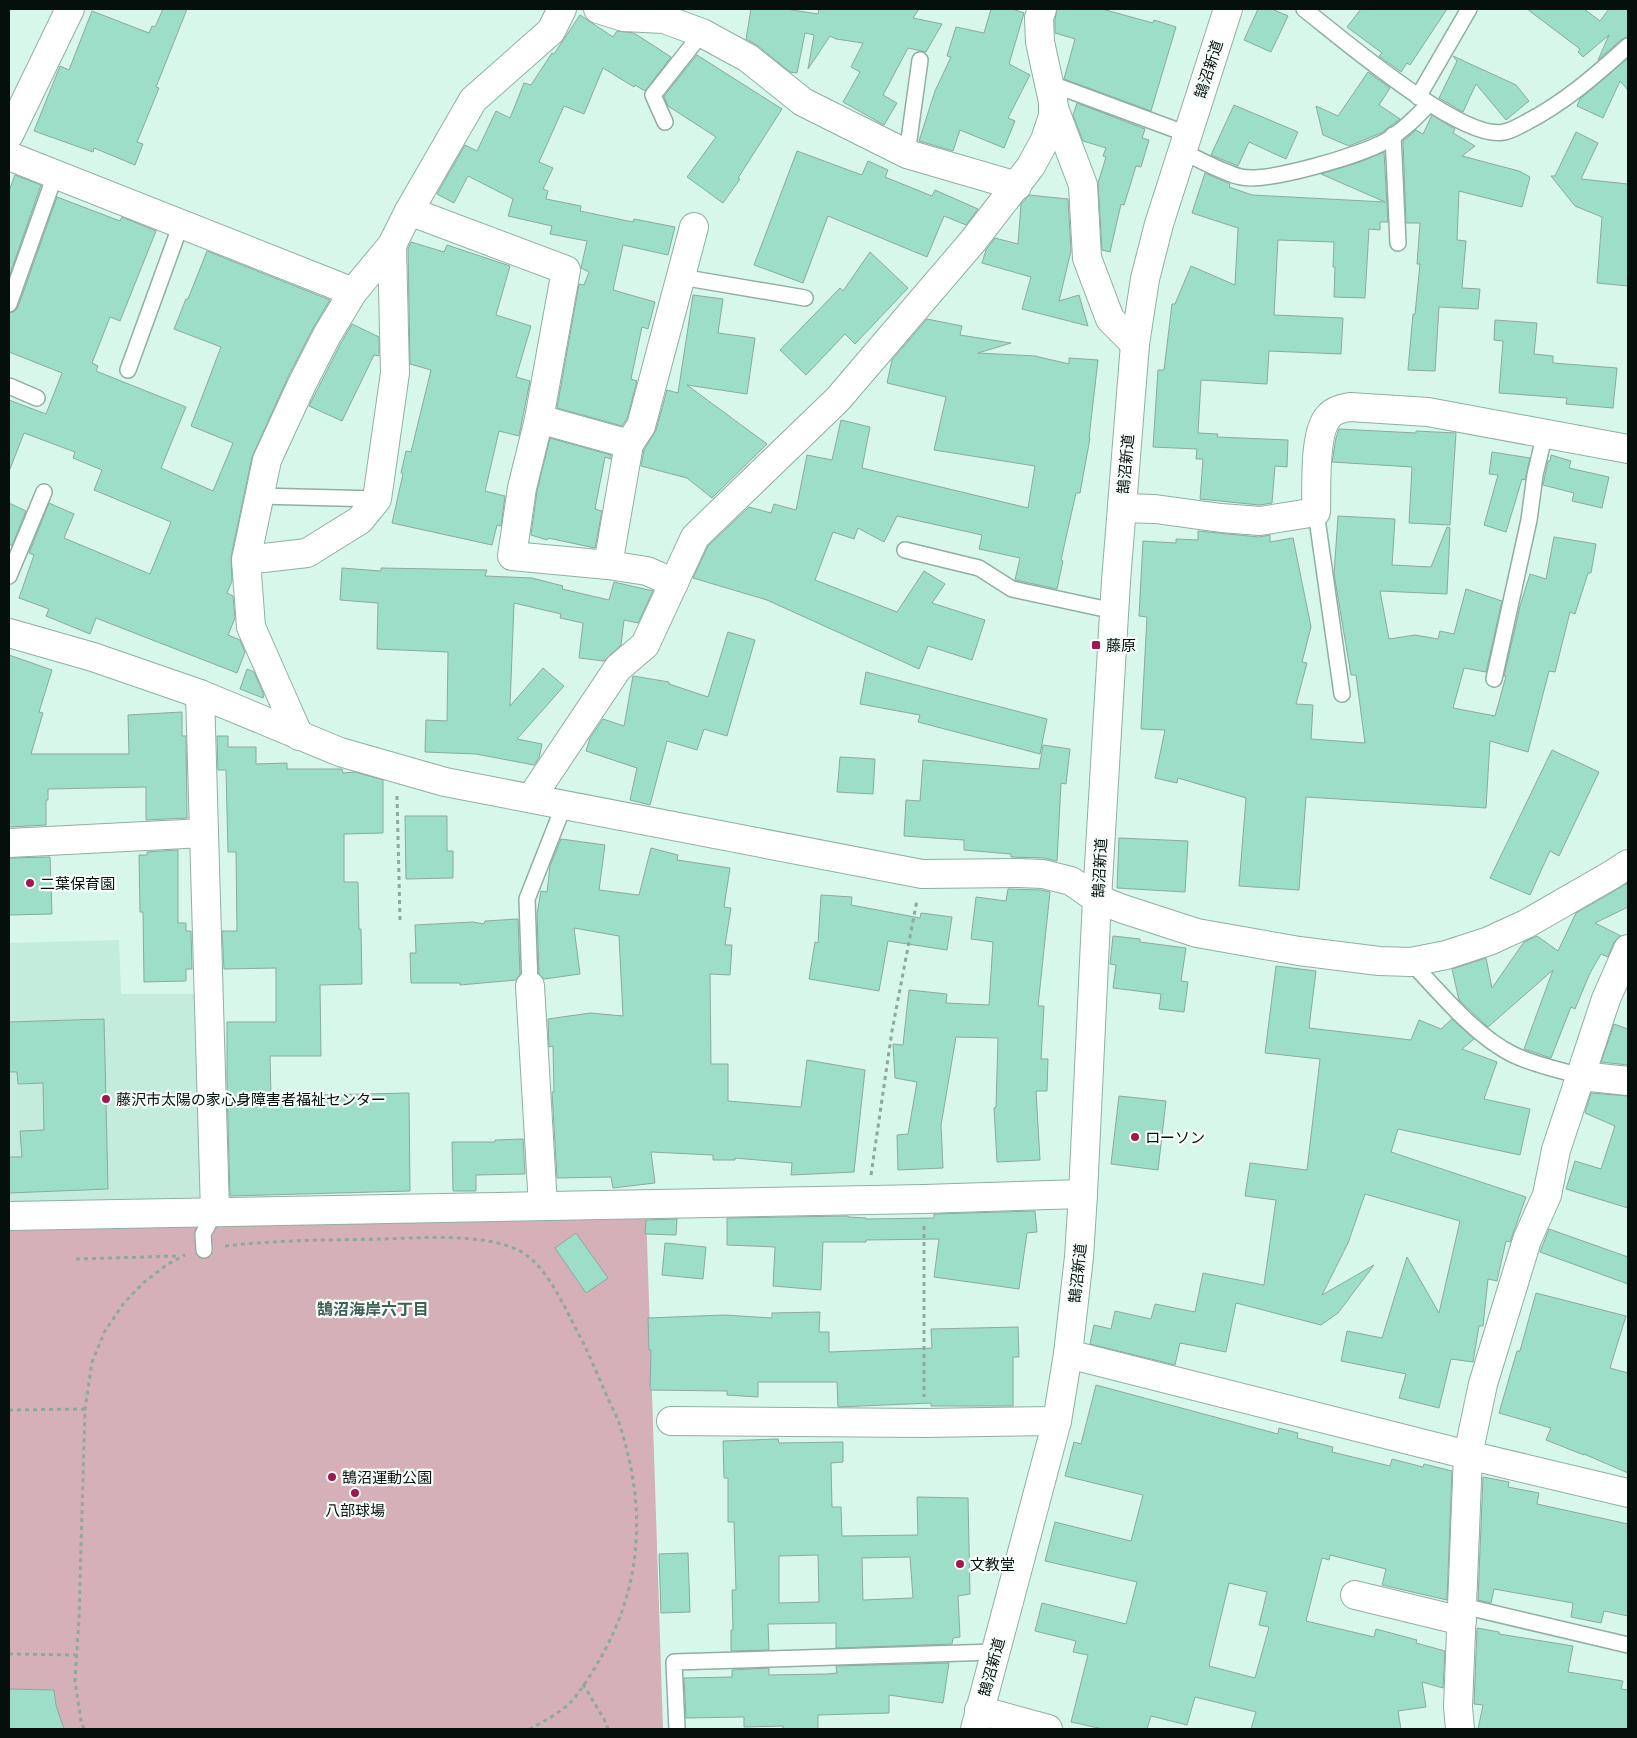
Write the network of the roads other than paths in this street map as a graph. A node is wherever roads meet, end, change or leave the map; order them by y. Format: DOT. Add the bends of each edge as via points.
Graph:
graph roads {
  1 [pos="70,9"];
  2 [pos="562,9"];
  3 [pos="598,9"];
  4 [pos="1042,9"];
  5 [pos="1228,9"];
  6 [pos="1304,9"];
  7 [pos="1469,9"];
  8 [pos="702,33"];
  9 [pos="1628,46"];
  10 [pos="920,60"];
  11 [pos="1051,91"];
  12 [pos="1424,100"];
  13 [pos="665,122"];
  14 [pos="9,135"];
  15 [pos="1394,135"];
  16 [pos="1184,142"];
  17 [pos="907,154"];
  18 [pos="9,156"];
  19 [pos="55,175"];
  20 [pos="1016,186"];
  21 [pos="410,211"];
  22 [pos="181,224"];
  23 [pos="694,227"];
  24 [pos="1398,243"];
  25 [pos="392,245"];
  26 [pos="681,277"];
  27 [pos="353,292"];
  28 [pos="805,298"];
  29 [pos="9,304"];
  30 [pos="1135,344"];
  31 [pos="128,370"];
  32 [pos="9,386"];
  33 [pos="37,398"];
  34 [pos="539,419"];
  35 [pos="1545,433"];
  36 [pos="628,444"];
  37 [pos="1628,449"];
  38 [pos="44,492"];
  39 [pos="259,496"];
  40 [pos="377,498"];
  41 [pos="1122,508"];
  42 [pos="1316,512"];
  43 [pos="905,550"];
  44 [pos="246,560"];
  45 [pos="608,564"];
  46 [pos="9,576"];
  47 [pos="674,583"];
  48 [pos="1114,611"];
  49 [pos="9,633"];
  50 [pos="1494,679"];
  51 [pos="200,694"];
  52 [pos="1342,694"];
  53 [pos="299,736"];
  54 [pos="531,798"];
  55 [pos="564,805"];
  56 [pos="204,833"];
  57 [pos="9,843"];
  58 [pos="1628,864"];
  59 [pos="1097,898"];
  60 [pos="1628,949"];
  61 [pos="1411,962"];
  62 [pos="530,986"];
  63 [pos="1581,1076"];
  64 [pos="1628,1081"];
  65 [pos="1083,1194"];
  66 [pos="542,1206"];
  67 [pos="215,1212"];
  68 [pos="9,1216"];
  69 [pos="204,1250"];
  70 [pos="1068,1354"];
  71 [pos="671,1421"];
  72 [pos="1057,1421"];
  73 [pos="1468,1455"];
  74 [pos="1628,1493"];
  75 [pos="1355,1595"];
  76 [pos="1462,1614"];
  77 [pos="1628,1645"];
  78 [pos="995,1652"];
  79 [pos="977,1720"];
  80 [pos="678,1729"];
  81 [pos="1048,1729"];
  82 [pos="1460,1729"];
  1 -- 14 [label="street"];
  2 -- 21 [label="street" via="551,31 472,100"];
  3 -- 8 [label="street" via="624,17 664,19"];
  4 -- 11 [label="street" via="1040,42"];
  5 -- 16 [label="street, 鵠沼新道"];
  6 -- 12 [label="lane"];
  7 -- 12 [label="lane"];
  8 -- 13 [label="lane" via="653,95"];
  8 -- 17 [label="street" via="748,58 803,102"];
  9 -- 12 [label="lane" via="1582,87 1538,116 1504,132 1486,132 1451,117"];
  10 -- 17 [label="lane"];
  11 -- 16 [label="lane"];
  11 -- 20 [label="street" via="1053,116 1046,140"];
  11 -- 30 [label="street" via="1055,111 1083,184 1087,258 1093,278 1110,320"];
  12 -- 15 [label="lane" via="1409,124"];
  15 -- 16 [label="lane" via="1355,153 1258,178 1241,177"];
  15 -- 24 [label="lane"];
  16 -- 30 [label="street, 鵠沼新道" via="1145,279"];
  17 -- 20 [label="street"];
  18 -- 19 [label="street"];
  19 -- 22 [label="street"];
  19 -- 29 [label="lane"];
  20 -- 47 [label="street" via="838,399 695,537"];
  21 -- 25 [label="street"];
  21 -- 34 [label="street" via="566,270"];
  22 -- 27 [label="street"];
  22 -- 31 [label="lane"];
  23 -- 26 [label="street"];
  25 -- 27 [label="street"];
  25 -- 40 [label="street" via="395,373"];
  26 -- 28 [label="lane"];
  26 -- 36 [label="street" via="641,426"];
  27 -- 39 [label="street" via="302,384 267,460"];
  30 -- 41 [label="street, 鵠沼新道"];
  32 -- 33 [label="lane"];
  34 -- 36 [label="street"];
  34 -- 45 [label="street" via="522,488 512,556"];
  35 -- 37 [label="street"];
  35 -- 42 [label="street" via="1428,412 1340,409 1329,416 1320,434"];
  35 -- 50 [label="lane"];
  36 -- 45 [label="street"];
  38 -- 46 [label="lane"];
  39 -- 40 [label="lane"];
  39 -- 44 [label="street"];
  40 -- 44 [label="street" via="360,520 307,553"];
  41 -- 42 [label="street" via="1260,521"];
  41 -- 48 [label="street, 鵠沼新道"];
  42 -- 52 [label="lane"];
  43 -- 48 [label="lane" via="979,568 1012,589"];
  44 -- 53 [label="street" via="251,627"];
  45 -- 47 [label="street" via="647,571"];
  47 -- 54 [label="street" via="645,645 618,668"];
  48 -- 59 [label="street, 鵠沼新道"];
  49 -- 51 [label="street" via="93,657"];
  51 -- 53 [label="street"];
  51 -- 56 [label="street"];
  53 -- 54 [label="street" via="340,752 445,782"];
  54 -- 55 [label="street"];
  55 -- 59 [label="street" via="922,874 1043,874 1070,881"];
  55 -- 62 [label="lane" via="527,899"];
  56 -- 57 [label="street"];
  56 -- 67 [label="street"];
  58 -- 61 [label="street" via="1489,942"];
  59 -- 61 [label="street" via="1196,933 1299,951"];
  59 -- 65 [label="street, 鵠沼新道"];
  60 -- 63 [label="street" via="1606,999"];
  61 -- 63 [label="lane" via="1457,1011 1495,1044 1514,1056"];
  62 -- 66 [label="street"];
  63 -- 64 [label="street"];
  63 -- 73 [label="street" via="1556,1150 1547,1195 1527,1240 1483,1384"];
  65 -- 66 [label="street"];
  65 -- 70 [label="street, 鵠沼新道"];
  66 -- 67 [label="street"];
  67 -- 68 [label="street"];
  67 -- 69 [label="lane" via="203,1234"];
  70 -- 72 [label="street, 鵠沼新道"];
  70 -- 73 [label="street"];
  71 -- 72 [label="street"];
  72 -- 78 [label="street, 鵠沼新道"];
  73 -- 74 [label="street"];
  73 -- 76 [label="street"];
  75 -- 76 [label="street"];
  76 -- 77 [label="lane"];
  76 -- 82 [label="street"];
  78 -- 79 [label="street, 鵠沼新道"];
  78 -- 80 [label="lane" via="674,1662"];
  79 -- 81 [label="street"];
}
